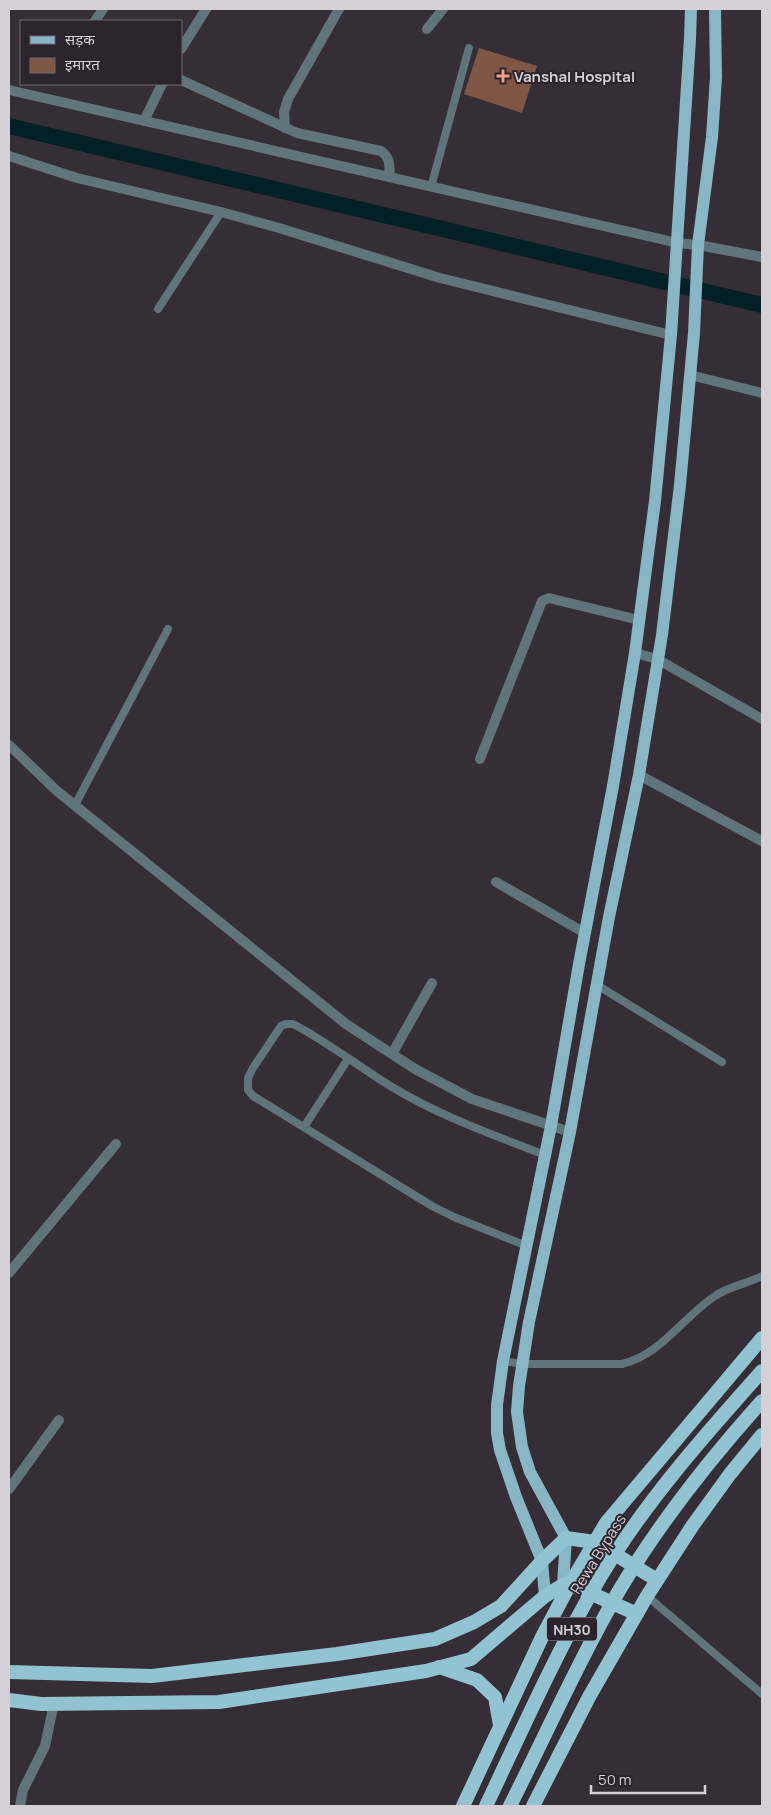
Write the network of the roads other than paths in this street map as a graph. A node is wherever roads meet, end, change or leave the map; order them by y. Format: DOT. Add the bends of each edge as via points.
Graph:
graph roads {
  1 [pos="103,9"];
  2 [pos="206,9"];
  3 [pos="339,9"];
  4 [pos="443,9"];
  5 [pos="691,9"];
  6 [pos="715,9"];
  7 [pos="96,20"];
  8 [pos="427,29"];
  9 [pos="182,47"];
  10 [pos="469,48"];
  11 [pos="182,80"];
  12 [pos="162,85"];
  13 [pos="9,90"];
  14 [pos="144,121"];
  15 [pos="285,128"];
  16 [pos="9,156"];
  17 [pos="390,177"];
  18 [pos="431,187"];
  19 [pos="221,212"];
  20 [pos="678,243"];
  21 [pos="698,245"];
  22 [pos="762,257"];
  23 [pos="158,309"];
  24 [pos="671,333"];
  25 [pos="690,375"];
  26 [pos="762,393"];
  27 [pos="639,620"];
  28 [pos="168,629"];
  29 [pos="635,653"];
  30 [pos="657,659"];
  31 [pos="762,719"];
  32 [pos="9,745"];
  33 [pos="480,760"];
  34 [pos="639,775"];
  35 [pos="75,805"];
  36 [pos="762,840"];
  37 [pos="496,882"];
  38 [pos="585,933"];
  39 [pos="432,983"];
  40 [pos="597,984"];
  41 [pos="392,1054"];
  42 [pos="348,1059"];
  43 [pos="722,1062"];
  44 [pos="551,1126"];
  45 [pos="304,1127"];
  46 [pos="570,1132"];
  47 [pos="116,1144"];
  48 [pos="545,1155"];
  49 [pos="527,1246"];
  50 [pos="9,1273"];
  51 [pos="762,1276"];
  52 [pos="762,1338"];
  53 [pos="503,1361"];
  54 [pos="522,1364"];
  55 [pos="762,1371"];
  56 [pos="762,1401"];
  57 [pos="59,1420"];
  58 [pos="762,1434"];
  59 [pos="9,1489"];
  60 [pos="566,1538"];
  61 [pos="595,1542"];
  62 [pos="542,1561"];
  63 [pos="657,1580"];
  64 [pos="566,1584"];
  65 [pos="545,1596"];
  66 [pos="647,1596"];
  67 [pos="637,1614"];
  68 [pos="439,1667"];
  69 [pos="9,1672"];
  70 [pos="762,1694"];
  71 [pos="9,1700"];
  72 [pos="54,1703"];
  73 [pos="500,1725"];
  74 [pos="20,1806"];
  75 [pos="463,1806"];
  76 [pos="486,1806"];
  77 [pos="510,1806"];
  78 [pos="533,1806"];
  1 -- 7 [label="street"];
  2 -- 9 [label="street"];
  3 -- 15 [label="street" via="292,91 284,112"];
  4 -- 8 [label="street"];
  5 -- 20 [label="main road"];
  6 -- 21 [label="main road" via="716,77 712,137"];
  10 -- 18 [label="lane"];
  11 -- 15 [label="street"];
  12 -- 14 [label="street"];
  13 -- 14 [label="street"];
  14 -- 17 [label="street"];
  15 -- 17 [label="street" via="302,135 381,151 389,160"];
  16 -- 19 [label="street" via="77,178"];
  17 -- 18 [label="street"];
  18 -- 20 [label="street"];
  19 -- 23 [label="lane"];
  19 -- 24 [label="street" via="440,278"];
  20 -- 21 [label="street"];
  20 -- 24 [label="main road"];
  21 -- 22 [label="street"];
  21 -- 25 [label="main road"];
  24 -- 27 [label="main road" via="655,501"];
  25 -- 26 [label="street"];
  25 -- 30 [label="main road" via="680,485"];
  27 -- 29 [label="main road"];
  27 -- 33 [label="street" via="549,598 542,601"];
  28 -- 35 [label="lane"];
  29 -- 30 [label="street"];
  29 -- 38 [label="main road"];
  30 -- 31 [label="street"];
  30 -- 34 [label="main road"];
  32 -- 35 [label="street"];
  34 -- 36 [label="street"];
  34 -- 40 [label="main road"];
  35 -- 41 [label="street" via="346,1024"];
  37 -- 38 [label="street"];
  38 -- 44 [label="main road"];
  39 -- 41 [label="street"];
  40 -- 43 [label="lane"];
  40 -- 46 [label="main road"];
  41 -- 44 [label="street" via="472,1099"];
  42 -- 45 [label="lane"];
  42 -- 45 [label="lane" via="293,1024 281,1026 276,1032 248,1078 248,1090"];
  42 -- 48 [label="lane" via="392,1088 451,1118"];
  44 -- 46 [label="street"];
  44 -- 48 [label="main road"];
  45 -- 49 [label="lane" via="447,1214"];
  46 -- 54 [label="main road"];
  47 -- 50 [label="street"];
  48 -- 49 [label="main road"];
  49 -- 53 [label="main road"];
  51 -- 54 [label="lane" via="717,1294 664,1341 634,1361 622,1364"];
  52 -- 61 [label="highway" via="606,1523"];
  53 -- 54 [label="lane"];
  53 -- 62 [label="main road" via="497,1405 500,1450"];
  54 -- 60 [label="main road" via="518,1412 522,1448 530,1472"];
  55 -- 76 [label="highway, Rewa Bypass / NH30" via="680,1465 602,1576 547,1675"];
  56 -- 77 [label="highway, NH30" via="694,1480 621,1589"];
  57 -- 59 [label="street"];
  58 -- 63 [label="highway" via="730,1474"];
  60 -- 61 [label="highway"];
  60 -- 62 [label="highway"];
  60 -- 64 [label="main road"];
  61 -- 63 [label="highway"];
  61 -- 64 [label="highway"];
  62 -- 65 [label="main road"];
  62 -- 69 [label="highway" via="501,1606 436,1639 152,1676"];
  63 -- 66 [label="highway"];
  64 -- 65 [label="highway"];
  64 -- 67 [label="highway"];
  64 -- 73 [label="highway"];
  65 -- 68 [label="highway" via="471,1659"];
  66 -- 67 [label="highway"];
  66 -- 70 [label="lane"];
  67 -- 78 [label="highway" via="589,1697"];
  68 -- 72 [label="highway" via="219,1702"];
  68 -- 73 [label="highway" via="477,1680 495,1697"];
  71 -- 72 [label="highway"];
  72 -- 74 [label="street" via="45,1746 23,1790"];
  73 -- 75 [label="highway"];
}
